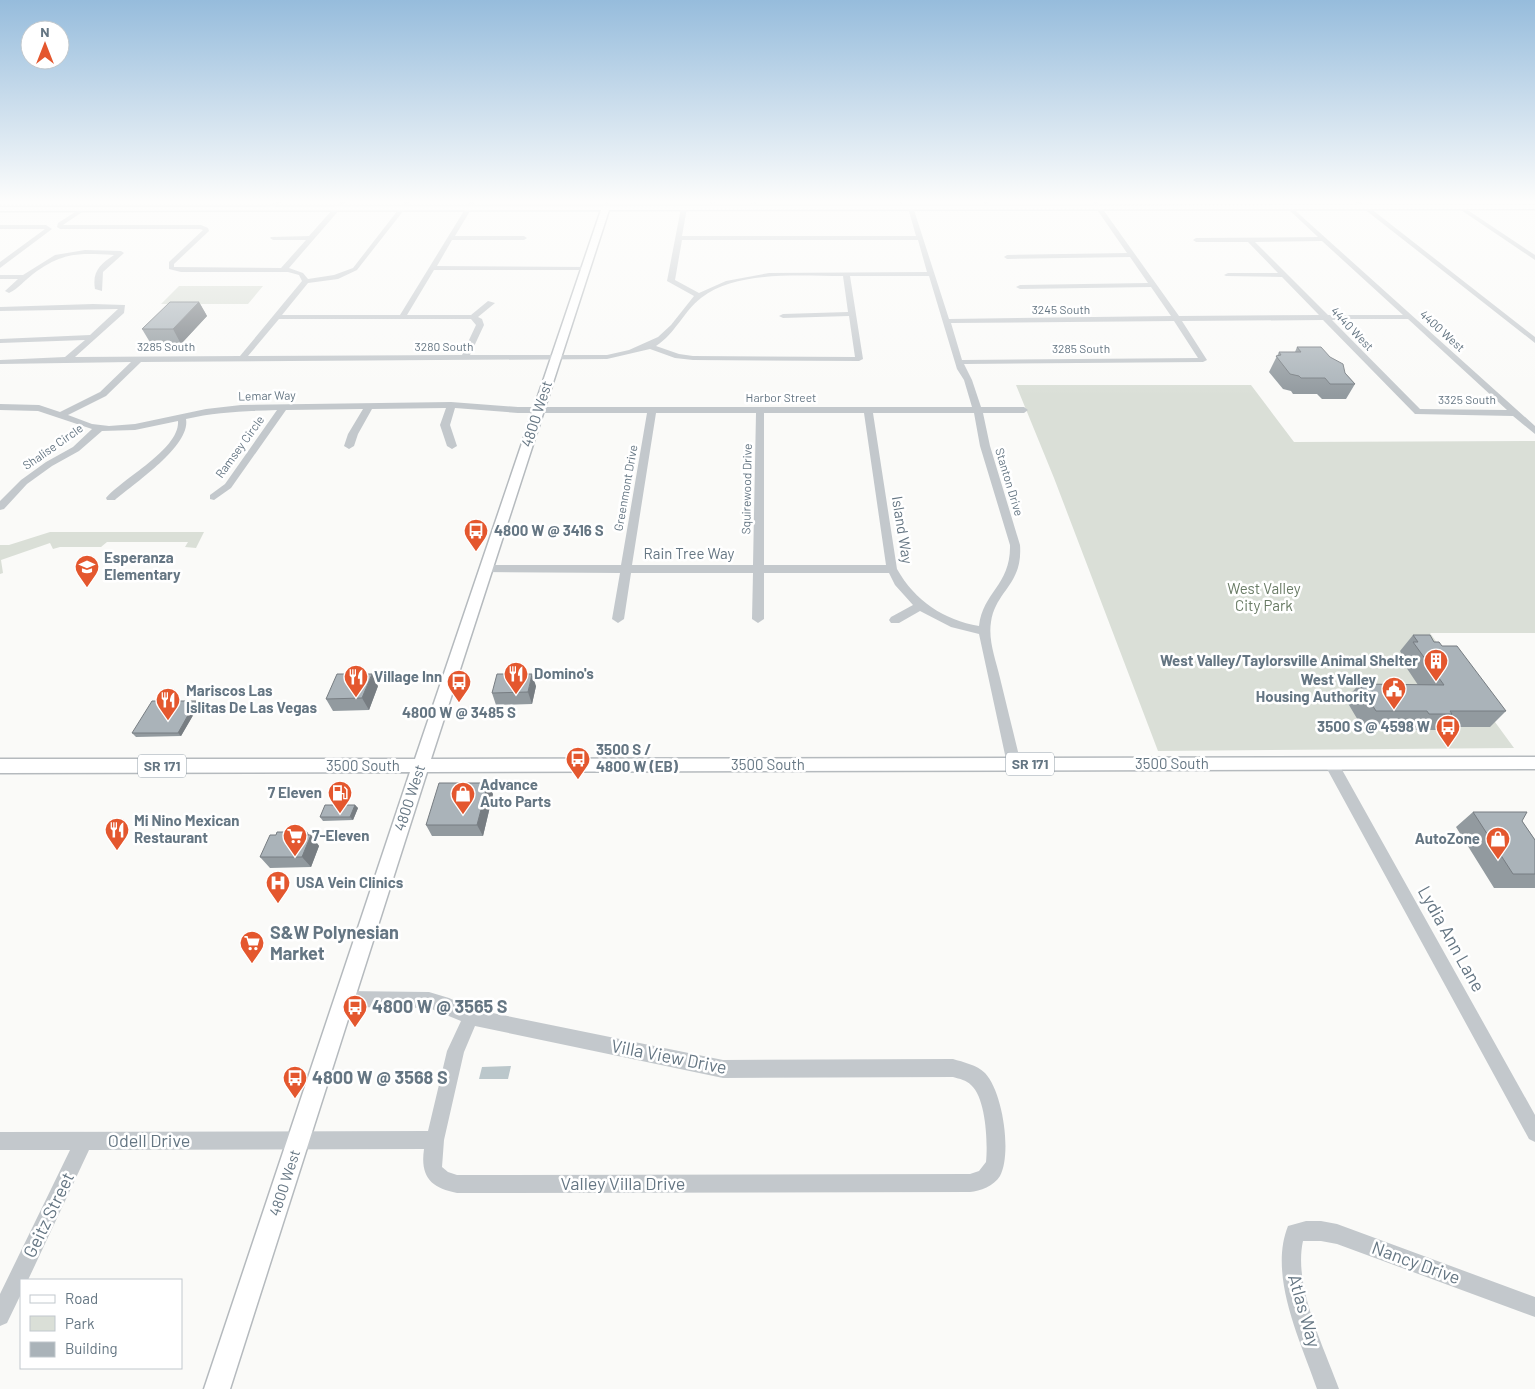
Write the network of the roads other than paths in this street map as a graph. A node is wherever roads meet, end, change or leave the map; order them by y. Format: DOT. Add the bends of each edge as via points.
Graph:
graph roads {
  1 [pos="41,266"];
  2 [pos="105,266"];
  3 [pos="171,266"];
  4 [pos="287,266"];
  5 [pos="357,266"];
  6 [pos="673,266"];
  7 [pos="930,266"];
  8 [pos="1139,266"];
  9 [pos="1276,266"];
  10 [pos="1354,266"];
  11 [pos="1440,266"];
  12 [pos="432,268"];
  13 [pos="586,268"];
  14 [pos="755,268"];
  15 [pos="283,270"];
  16 [pos="846,274"];
  17 [pos="932,274"];
  18 [pos="1228,275"];
  19 [pos="1285,275"];
  20 [pos="760,276"];
  21 [pos="25,277"];
  22 [pos="1,279"];
  23 [pos="306,281"];
  24 [pos="18,282"];
  25 [pos="1152,285"];
  26 [pos="1020,287"];
  27 [pos="99,289"];
  28 [pos="9,291"];
  29 [pos="699,296"];
  30 [pos="490,304"];
  31 [pos="0,309"];
  32 [pos="852,314"];
  33 [pos="783,316"];
  34 [pos="277,317"];
  35 [pos="402,317"];
  36 [pos="473,317"];
  37 [pos="1176,317"];
  38 [pos="1325,317"];
  39 [pos="1410,317"];
  40 [pos="946,321"];
  41 [pos="92,338"];
  42 [pos="0,341"];
  43 [pos="1535,341"];
  44 [pos="650,346"];
  45 [pos="332,358"];
  46 [pos="465,358"];
  47 [pos="556,358"];
  48 [pos="67,360"];
  49 [pos="138,360"];
  50 [pos="241,360"];
  51 [pos="0,362"];
  52 [pos="959,362"];
  53 [pos="451,405"];
  54 [pos="369,406"];
  55 [pos="4,407"];
  56 [pos="283,408"];
  57 [pos="538,410"];
  58 [pos="652,410"];
  59 [pos="760,410"];
  60 [pos="868,410"];
  61 [pos="978,410"];
  62 [pos="1024,410"];
  63 [pos="1418,412"];
  64 [pos="1515,413"];
  65 [pos="0,415"];
  66 [pos="62,415"];
  67 [pos="181,417"];
  68 [pos="99,428"];
  69 [pos="1535,431"];
  70 [pos="349,446"];
  71 [pos="452,446"];
  72 [pos="214,497"];
  73 [pos="111,498"];
  74 [pos="0,507"];
  75 [pos="486,569"];
  76 [pos="759,569"];
  77 [pos="892,569"];
  78 [pos="625,570"];
  79 [pos="919,606"];
  80 [pos="618,619"];
  81 [pos="758,619"];
  82 [pos="895,620"];
  83 [pos="984,631"];
  84 [pos="1535,763"];
  85 [pos="1014,764"];
  86 [pos="1331,764"];
  87 [pos="0,766"];
  88 [pos="420,766"];
  89 [pos="346,999"];
  90 [pos="471,1017"];
  91 [pos="1535,1133"];
  92 [pos="435,1140"];
  93 [pos="0,1141"];
  94 [pos="84,1141"];
  95 [pos="299,1141"];
  96 [pos="983,1179"];
  97 [pos="1296,1233"];
  98 [pos="1535,1307"];
  99 [pos="0,1316"];
  100 [pos="217,1389"];
  101 [pos="1328,1389"];
  1 -- 21 [label="street"];
  2 -- 27 [label="street" via="98,272"];
  3 -- 15 [label="street" via="173,269"];
  4 -- 15 [label="street"];
  5 -- 23 [label="street" via="335,277"];
  6 -- 29 [label="street" via="671,281"];
  7 -- 17 [label="street, Stanton Drive"];
  8 -- 25 [label="street"];
  9 -- 19 [label="street, 4440 West"];
  10 -- 39 [label="street, 4400 West"];
  11 -- 43 [label="street"];
  12 -- 13 [label="street"];
  12 -- 35 [label="street"];
  13 -- 47 [label="main road, 4800 West"];
  14 -- 20 [label="street"];
  15 -- 23 [label="street" via="298,272"];
  16 -- 17 [label="street"];
  16 -- 20 [label="street"];
  16 -- 32 [label="street"];
  17 -- 40 [label="street, Stanton Drive"];
  18 -- 19 [label="street"];
  19 -- 38 [label="street, 4440 West"];
  20 -- 29 [label="street" via="728,282"];
  21 -- 22 [label="street"];
  21 -- 24 [label="street"];
  22 -- 24 [label="street"];
  23 -- 34 [label="street"];
  24 -- 28 [label="street"];
  25 -- 26 [label="street"];
  25 -- 37 [label="street"];
  29 -- 44 [label="street" via="688,305 666,335"];
  30 -- 36 [label="street"];
  31 -- 41 [label="street" via="122,307"];
  32 -- 33 [label="street"];
  32 -- 44 [label="street" via="859,358 693,358"];
  34 -- 35 [label="street"];
  34 -- 50 [label="street"];
  35 -- 36 [label="street"];
  36 -- 46 [label="street" via="480,325"];
  37 -- 38 [label="street, 3245 South"];
  37 -- 40 [label="street, 3245 South" via="1108,321"];
  37 -- 52 [label="street, 3285 South" via="1203,360"];
  38 -- 39 [label="street, 3245 South"];
  38 -- 63 [label="street, 4440 West"];
  39 -- 64 [label="street, 4400 West"];
  40 -- 52 [label="street, Stanton Drive"];
  41 -- 42 [label="street"];
  41 -- 48 [label="street"];
  44 -- 47 [label="street, 3280 South" via="617,356"];
  45 -- 46 [label="street, 3280 South"];
  45 -- 50 [label="street, 3285 South"];
  46 -- 47 [label="street, 3280 South"];
  47 -- 57 [label="main road, 4800 West"];
  48 -- 49 [label="street, 3285 South"];
  48 -- 51 [label="street, 3285 South"];
  49 -- 50 [label="street, 3285 South"];
  49 -- 66 [label="street" via="103,394"];
  52 -- 61 [label="street, Stanton Drive"];
  53 -- 54 [label="street, Lemar Way"];
  53 -- 57 [label="street, Lemar Way"];
  53 -- 71 [label="street" via="445,425"];
  54 -- 56 [label="street, Lemar Way"];
  54 -- 70 [label="street"];
  55 -- 65 [label="street"];
  55 -- 66 [label="street, Lemar Way" via="39,408"];
  56 -- 67 [label="street, Lemar Way" via="226,409"];
  56 -- 72 [label="street, Ramsey Circle" via="228,486"];
  57 -- 58 [label="street, Harbor Street"];
  57 -- 75 [label="main road, 4800 West"];
  58 -- 59 [label="street, Harbor Street"];
  58 -- 78 [label="street, Greenmont Drive"];
  59 -- 60 [label="street, Harbor Street"];
  59 -- 76 [label="street, Squirewood Drive"];
  60 -- 61 [label="street, Harbor Street"];
  60 -- 77 [label="street, Island Way"];
  61 -- 62 [label="street, Harbor Street"];
  61 -- 83 [label="street, Stanton Drive" via="1016,552 1012,573 989,609"];
  63 -- 64 [label="street, 3325 South"];
  64 -- 69 [label="street, 4400 West"];
  66 -- 68 [label="street, Lemar Way"];
  67 -- 68 [label="street, Lemar Way" via="135,427"];
  67 -- 73 [label="street" via="182,429 170,445"];
  68 -- 74 [label="street, Shalise Circle" via="76,449 31,477"];
  75 -- 78 [label="street, Rain Tree Way"];
  75 -- 88 [label="main road, 4800 West"];
  76 -- 77 [label="street, Rain Tree Way"];
  76 -- 78 [label="street, Rain Tree Way"];
  76 -- 81 [label="street, Squirewood Drive"];
  77 -- 79 [label="street, Island Way" via="905,592"];
  78 -- 80 [label="street, Greenmont Drive"];
  79 -- 82 [label="street"];
  79 -- 83 [label="street, Island Way" via="964,628"];
  83 -- 85 [label="street, Stanton Drive"];
  84 -- 86 [label="main road, 3500 South / SR 171"];
  85 -- 86 [label="main road, 3500 South / SR 171"];
  85 -- 88 [label="main road, 3500 South / SR 171"];
  86 -- 91 [label="street, Lydia Ann Lane"];
  87 -- 88 [label="main road, 3500 South / SR 171"];
  88 -- 89 [label="main road, 4800 West"];
  89 -- 90 [label="street, Villa View Drive" via="429,1000"];
  89 -- 95 [label="main road, 4800 West"];
  90 -- 92 [label="street" via="456,1051"];
  90 -- 96 [label="street, Villa View Drive" via="723,1069 962,1070 979,1080 990,1107 997,1155 993,1170"];
  92 -- 95 [label="street"];
  92 -- 96 [label="street, Valley Villa Drive" via="432,1160 436,1175 457,1184 970,1183"];
  93 -- 94 [label="street, Odell Drive"];
  94 -- 95 [label="street, Odell Drive"];
  94 -- 99 [label="street, Geitz Street"];
  95 -- 100 [label="main road, 4800 West"];
  97 -- 98 [label="street, Nancy Drive" via="1321,1229 1338,1234"];
  97 -- 101 [label="street, Atlas Way" via="1291,1244 1293,1279"];
}
